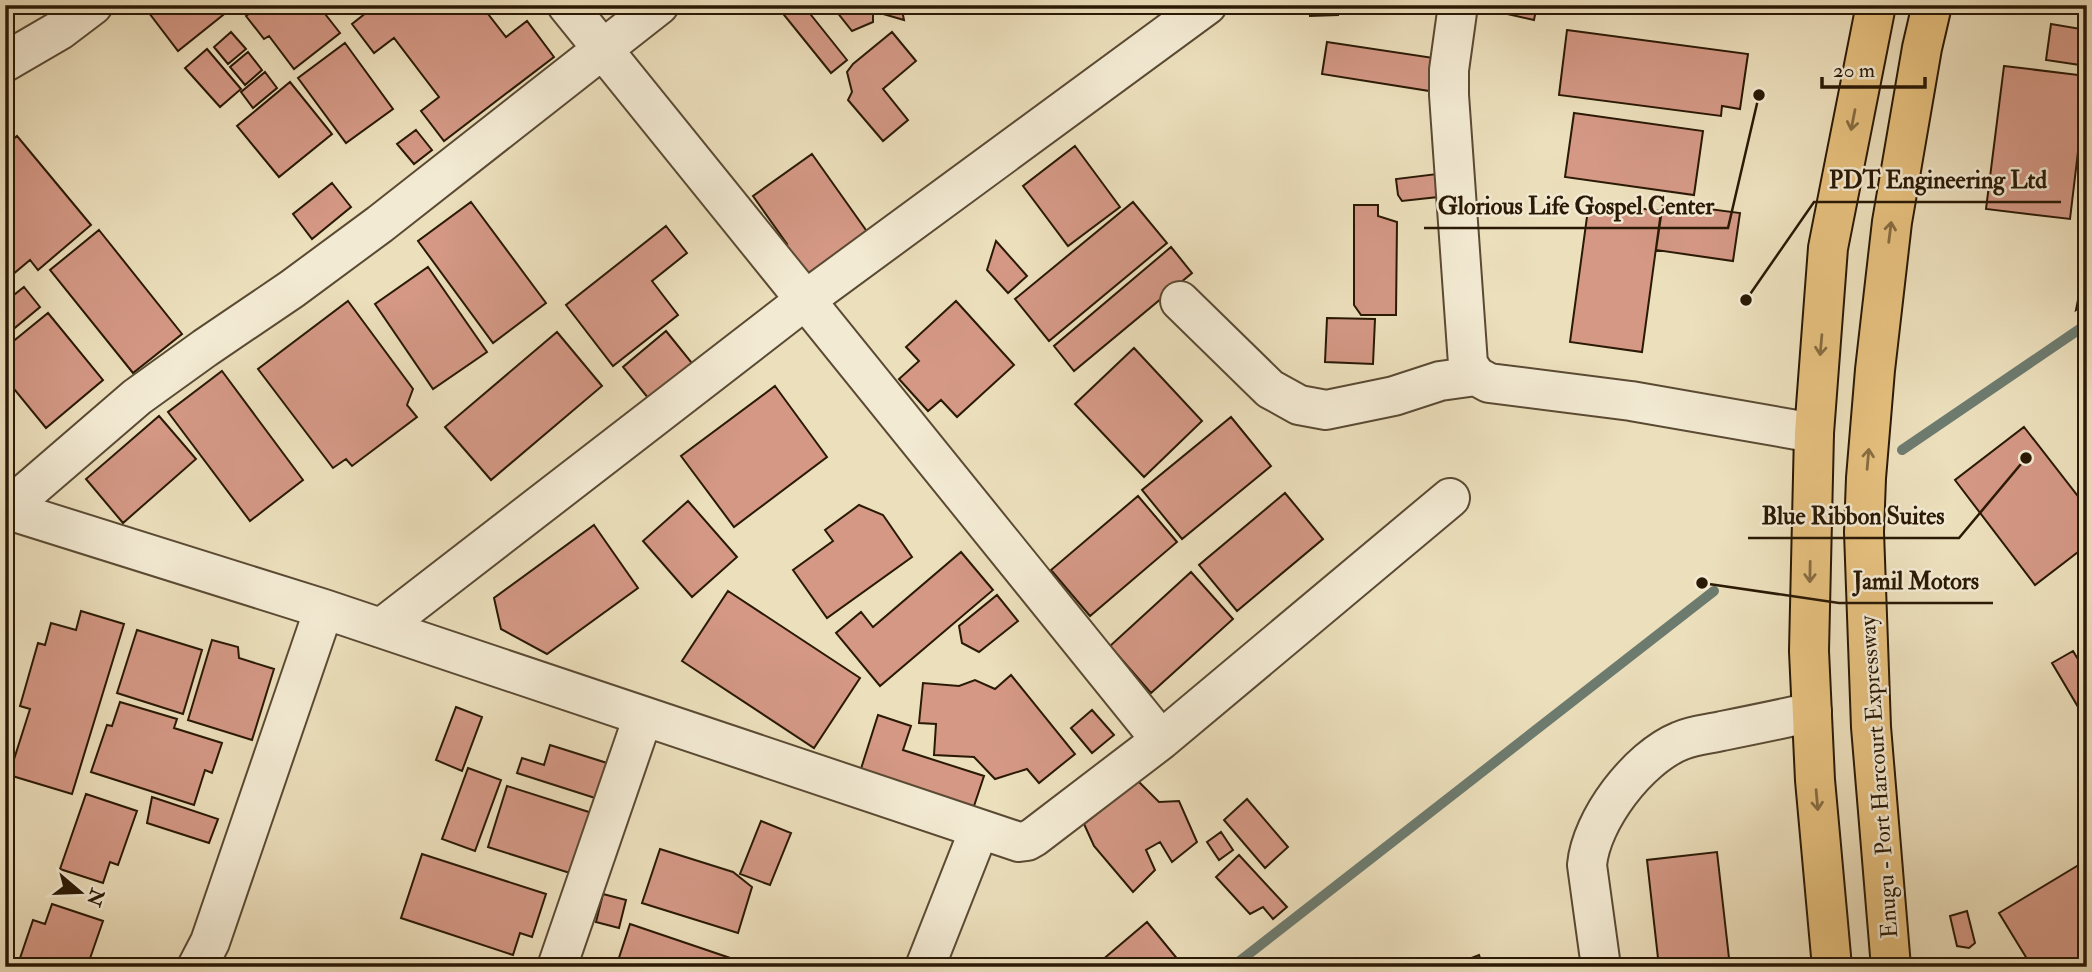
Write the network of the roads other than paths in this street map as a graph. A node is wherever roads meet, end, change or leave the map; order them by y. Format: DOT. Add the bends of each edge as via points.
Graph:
graph roads {
  1 [pos="93,5"];
  2 [pos="567,5"];
  3 [pos="659,5"];
  4 [pos="1207,5"];
  5 [pos="1458,5"];
  6 [pos="1876,5"];
  7 [pos="1933,5"];
  8 [pos="602,49"];
  9 [pos="5,62"];
  10 [pos="804,301"];
  11 [pos="1180,301"];
  12 [pos="1476,376"];
  13 [pos="1814,433"];
  14 [pos="1450,498"];
  15 [pos="6,509"];
  16 [pos="324,609"];
  17 [pos="381,628"];
  18 [pos="1812,712"];
  19 [pos="643,717"];
  20 [pos="1161,740"];
  21 [pos="979,831"];
  22 [pos="197,967"];
  23 [pos="557,967"];
  24 [pos="925,967"];
  25 [pos="1601,967"];
  26 [pos="1832,967"];
  27 [pos="1891,967"];
  1 -- 9 [label="street"];
  2 -- 8 [label="street"];
  3 -- 8 [label="street"];
  4 -- 10 [label="street"];
  5 -- 12 [label="street" via="1449,95 1468,364"];
  6 -- 13 [label="highway, one-way" via="1828,248"];
  27 -- 7 [label="highway, Enugu - Port Harcourt Expressway, one-way" via="1871,727 1866,478 1892,222"];
  8 -- 10 [label="street"];
  8 -- 15 [label="street" via="380,224 137,397"];
  10 -- 17 [label="street"];
  10 -- 20 [label="street"];
  11 -- 12 [label="street" via="1270,389 1299,405 1326,410"];
  12 -- 13 [label="street" via="1489,383 1631,401"];
  13 -- 18 [label="highway, one-way"];
  14 -- 20 [label="street"];
  15 -- 16 [label="street"];
  16 -- 17 [label="street"];
  16 -- 22 [label="street"];
  17 -- 19 [label="street"];
  18 -- 25 [label="street" via="1681,740 1643,766 1623,789 1588,851"];
  18 -- 26 [label="highway, one-way"];
  19 -- 21 [label="street"];
  19 -- 23 [label="street"];
  20 -- 21 [label="street" via="1027,841"];
  21 -- 24 [label="street"];
}
